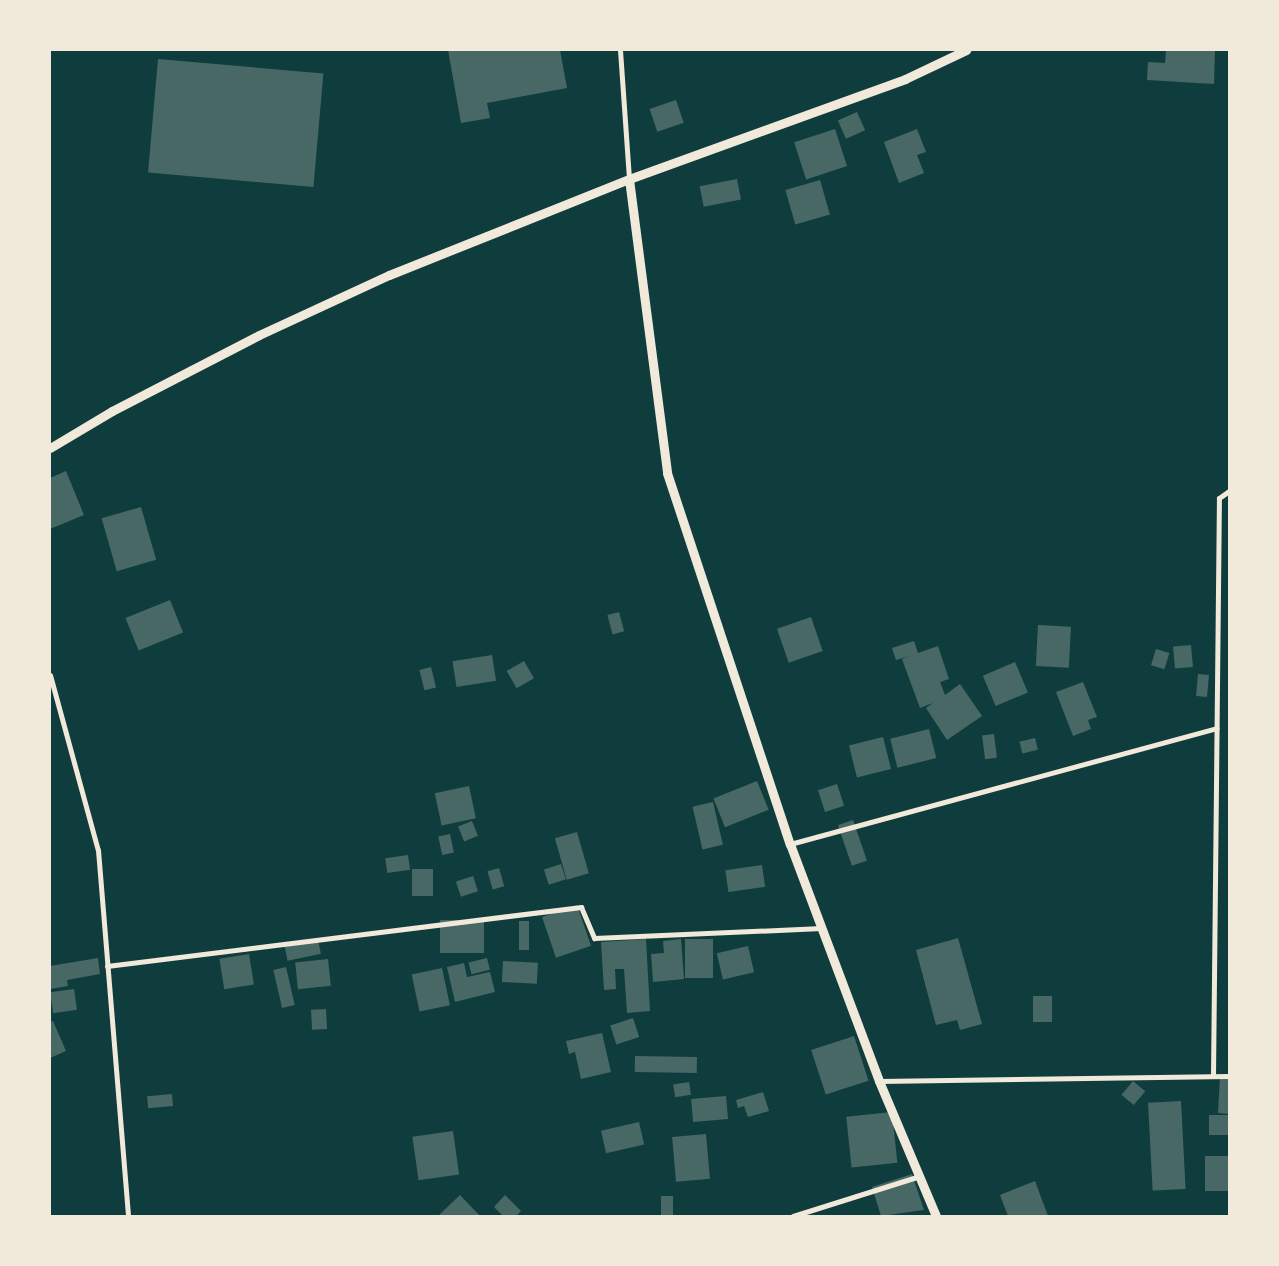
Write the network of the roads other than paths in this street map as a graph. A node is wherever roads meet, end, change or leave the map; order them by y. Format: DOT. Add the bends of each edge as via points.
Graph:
graph roads {
  1 [pos="620,50"];
  2 [pos="966,50"];
  3 [pos="629,179"];
  4 [pos="50,448"];
  5 [pos="1229,491"];
  6 [pos="50,675"];
  7 [pos="1217,728"];
  8 [pos="790,844"];
  9 [pos="822,928"];
  10 [pos="107,966"];
  11 [pos="1213,1076"];
  12 [pos="1229,1076"];
  13 [pos="878,1081"];
  14 [pos="920,1176"];
  15 [pos="128,1216"];
  16 [pos="793,1216"];
  17 [pos="936,1216"];
  1 -- 3 [label="street"];
  2 -- 3 [label="street" via="905,79"];
  3 -- 4 [label="street" via="389,276 259,335 112,411"];
  3 -- 8 [label="street" via="667,473"];
  5 -- 7 [label="street" via="1220,498"];
  6 -- 10 [label="street" via="98,850"];
  7 -- 8 [label="street"];
  7 -- 11 [label="street"];
  8 -- 9 [label="street"];
  9 -- 10 [label="street" via="594,938 582,907"];
  9 -- 13 [label="street"];
  10 -- 15 [label="street"];
  11 -- 12 [label="street"];
  11 -- 13 [label="street"];
  13 -- 14 [label="street"];
  14 -- 16 [label="street"];
  14 -- 17 [label="street"];
}
